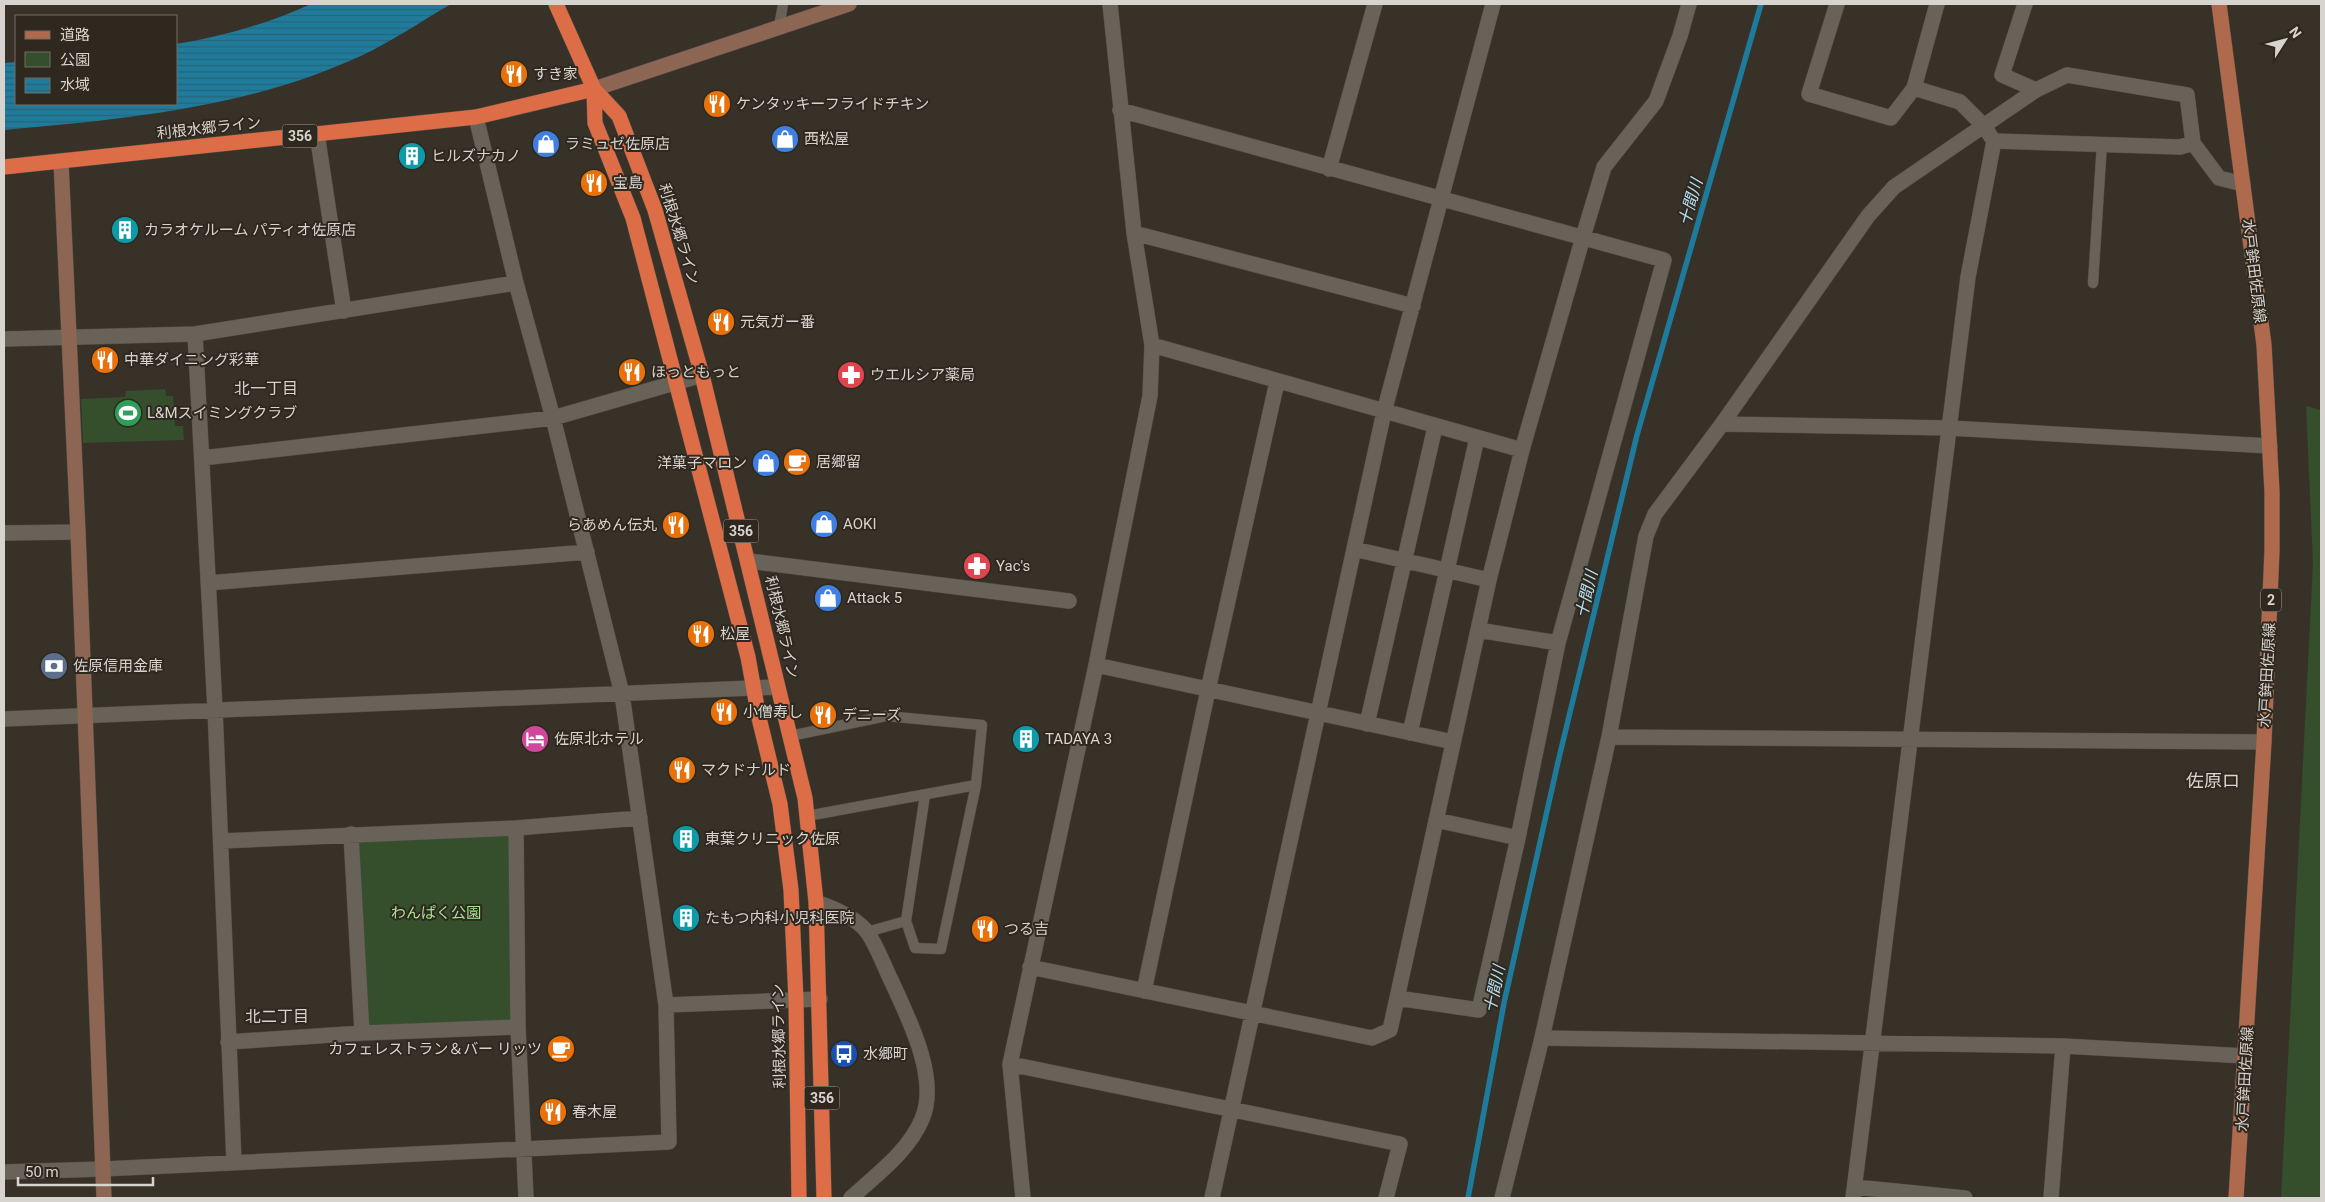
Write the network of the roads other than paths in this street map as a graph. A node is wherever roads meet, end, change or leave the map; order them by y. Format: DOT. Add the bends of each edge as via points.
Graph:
graph roads {
  1 [pos="556,4"];
  2 [pos="783,4"];
  3 [pos="849,4"];
  4 [pos="1110,4"];
  5 [pos="1375,4"];
  6 [pos="1494,4"];
  7 [pos="1689,4"];
  8 [pos="1837,4"];
  9 [pos="1937,4"];
  10 [pos="2024,4"];
  11 [pos="2219,4"];
  12 [pos="780,27"];
  13 [pos="1914,88"];
  14 [pos="594,89"];
  15 [pos="2036,90"];
  16 [pos="1120,110"];
  17 [pos="476,117"];
  18 [pos="1983,125"];
  19 [pos="318,134"];
  20 [pos="1994,141"];
  21 [pos="2102,143"];
  22 [pos="2193,143"];
  23 [pos="61,162"];
  24 [pos="4,166"];
  25 [pos="1329,169"];
  26 [pos="2243,184"];
  27 [pos="1442,200"];
  28 [pos="1134,233"];
  29 [pos="1583,237"];
  30 [pos="516,283"];
  31 [pos="2093,283"];
  32 [pos="1413,306"];
  33 [pos="344,311"];
  34 [pos="195,334"];
  35 [pos="70,338"];
  36 [pos="4,339"];
  37 [pos="1152,345"];
  38 [pos="702,375"];
  39 [pos="677,382"];
  40 [pos="1278,382"];
  41 [pos="1384,412"];
  42 [pos="553,418"];
  43 [pos="1722,424"];
  44 [pos="1436,426"];
  45 [pos="1949,428"];
  46 [pos="1477,438"];
  47 [pos="2270,446"];
  48 [pos="1522,450"];
  49 [pos="202,458"];
  50 [pos="78,532"];
  51 [pos="4,533"];
  52 [pos="1354,549"];
  53 [pos="588,552"];
  54 [pos="1405,560"];
  55 [pos="749,561"];
  56 [pos="1447,570"];
  57 [pos="1489,580"];
  58 [pos="208,582"];
  59 [pos="1069,601"];
  60 [pos="1478,630"];
  61 [pos="1558,643"];
  62 [pos="1096,665"];
  63 [pos="777,687"];
  64 [pos="753,688"];
  65 [pos="1208,690"];
  66 [pos="622,694"];
  67 [pos="215,709"];
  68 [pos="1318,713"];
  69 [pos="85,716"];
  70 [pos="4,719"];
  71 [pos="1367,724"];
  72 [pos="1410,733"];
  73 [pos="790,736"];
  74 [pos="1609,737"];
  75 [pos="1910,740"];
  76 [pos="1453,742"];
  77 [pos="2264,742"];
  78 [pos="976,785"];
  79 [pos="925,795"];
  80 [pos="807,816"];
  81 [pos="640,818"];
  82 [pos="1436,820"];
  83 [pos="516,828"];
  84 [pos="351,834"];
  85 [pos="1518,838"];
  86 [pos="221,841"];
  87 [pos="816,902"];
  88 [pos="906,921"];
  89 [pos="867,932"];
  90 [pos="1030,967"];
  91 [pos="1144,992"];
  92 [pos="1397,998"];
  93 [pos="820,999"];
  94 [pos="796,1000"];
  95 [pos="666,1004"];
  96 [pos="1252,1013"];
  97 [pos="518,1027"];
  98 [pos="362,1033"];
  99 [pos="1542,1038"];
  100 [pos="228,1042"];
  101 [pos="1874,1043"];
  102 [pos="2063,1046"];
  103 [pos="2246,1056"];
  104 [pos="1010,1064"];
  105 [pos="1232,1109"];
  106 [pos="523,1150"];
  107 [pos="234,1162"];
  108 [pos="103,1169"];
  109 [pos="4,1172"];
  110 [pos="1854,1193"];
  111 [pos="104,1198"];
  112 [pos="526,1198"];
  113 [pos="799,1198"];
  114 [pos="824,1198"];
  115 [pos="852,1198"];
  116 [pos="1023,1198"];
  117 [pos="1212,1198"];
  118 [pos="1386,1198"];
  119 [pos="1502,1198"];
  120 [pos="1965,1198"];
  121 [pos="2051,1198"];
  122 [pos="2236,1198"];
  1 -- 14 [label="highway, 356"];
  2 -- 12 [label="lane"];
  3 -- 12 [label="street"];
  4 -- 16 [label="street"];
  5 -- 25 [label="street"];
  6 -- 27 [label="street"];
  7 -- 29 [label="street" via="1656,101 1604,167"];
  8 -- 13 [label="street" via="1809,94 1891,118"];
  9 -- 13 [label="street"];
  10 -- 15 [label="street" via="2002,75"];
  11 -- 26 [label="main road, 水戸鉾田佐原線 / 2"];
  12 -- 14 [label="street"];
  13 -- 18 [label="street" via="1960,102"];
  14 -- 17 [label="highway, 利根水郷ライン / 356"];
  14 -- 38 [label="highway, 利根水郷ライン / 356" via="619,116 656,210"];
  14 -- 39 [label="highway, 利根水郷ライン / 356" via="595,123 633,218"];
  15 -- 18 [label="street"];
  15 -- 22 [label="street" via="2067,75 2187,95"];
  16 -- 25 [label="street"];
  16 -- 28 [label="street"];
  17 -- 19 [label="highway, 利根水郷ライン / 356"];
  17 -- 30 [label="street"];
  18 -- 20 [label="street"];
  18 -- 43 [label="street" via="1894,187 1868,216"];
  19 -- 23 [label="highway, 利根水郷ライン / 356"];
  19 -- 33 [label="street"];
  20 -- 21 [label="street"];
  20 -- 45 [label="street" via="1968,277"];
  21 -- 22 [label="street" via="2180,147"];
  21 -- 31 [label="lane"];
  22 -- 26 [label="street" via="2219,178"];
  23 -- 24 [label="highway, 利根水郷ライン / 356"];
  23 -- 35 [label="street"];
  25 -- 27 [label="street"];
  26 -- 47 [label="main road, 水戸鉾田佐原線 / 2" via="2264,345"];
  27 -- 29 [label="street"];
  27 -- 32 [label="street"];
  28 -- 32 [label="street"];
  28 -- 37 [label="street"];
  29 -- 48 [label="street"];
  29 -- 61 [label="street" via="1664,260"];
  30 -- 33 [label="street"];
  30 -- 42 [label="street"];
  32 -- 41 [label="street"];
  33 -- 34 [label="street"];
  34 -- 35 [label="street"];
  34 -- 49 [label="street"];
  35 -- 36 [label="street"];
  35 -- 50 [label="street"];
  37 -- 40 [label="street"];
  37 -- 62 [label="street" via="1150,396"];
  38 -- 39 [label="street"];
  38 -- 55 [label="highway, 利根水郷ライン / 356"];
  39 -- 42 [label="street"];
  39 -- 64 [label="highway, 利根水郷ライン / 356" via="748,657"];
  40 -- 41 [label="street"];
  40 -- 65 [label="street"];
  41 -- 44 [label="street"];
  41 -- 52 [label="street"];
  42 -- 49 [label="street"];
  42 -- 53 [label="street"];
  43 -- 45 [label="street"];
  43 -- 74 [label="street" via="1655,514 1646,536"];
  44 -- 46 [label="street"];
  44 -- 54 [label="street"];
  45 -- 47 [label="street"];
  45 -- 75 [label="street"];
  46 -- 48 [label="street"];
  46 -- 56 [label="street"];
  47 -- 77 [label="main road, 水戸鉾田佐原線 / 2" via="2272,550"];
  48 -- 57 [label="street"];
  49 -- 58 [label="street"];
  50 -- 51 [label="street"];
  50 -- 69 [label="street"];
  52 -- 54 [label="street"];
  52 -- 68 [label="street"];
  53 -- 58 [label="street"];
  53 -- 66 [label="street"];
  54 -- 56 [label="street"];
  54 -- 71 [label="street"];
  55 -- 59 [label="street"];
  55 -- 63 [label="highway, 利根水郷ライン / 356"];
  56 -- 57 [label="street"];
  56 -- 72 [label="street"];
  57 -- 60 [label="street"];
  58 -- 67 [label="street"];
  60 -- 61 [label="street"];
  60 -- 76 [label="street"];
  61 -- 85 [label="street"];
  62 -- 65 [label="street"];
  62 -- 90 [label="street"];
  63 -- 64 [label="street"];
  63 -- 73 [label="highway, 利根水郷ライン / 356"];
  64 -- 66 [label="street"];
  64 -- 94 [label="highway, 利根水郷ライン / 356" via="780,804 791,890"];
  65 -- 68 [label="street"];
  65 -- 91 [label="street"];
  66 -- 67 [label="street"];
  66 -- 81 [label="street"];
  67 -- 69 [label="street"];
  67 -- 86 [label="street"];
  68 -- 71 [label="street"];
  68 -- 96 [label="street"];
  69 -- 70 [label="street"];
  69 -- 108 [label="street"];
  71 -- 72 [label="street"];
  72 -- 76 [label="street"];
  73 -- 78 [label="lane" via="886,716 982,725"];
  73 -- 80 [label="highway, 利根水郷ライン / 356"];
  74 -- 75 [label="street"];
  74 -- 99 [label="street"];
  75 -- 77 [label="street"];
  75 -- 101 [label="street"];
  76 -- 82 [label="street"];
  77 -- 103 [label="main road, 水戸鉾田佐原線 / 2"];
  78 -- 79 [label="lane"];
  78 -- 88 [label="lane" via="942,949 915,948"];
  79 -- 80 [label="lane"];
  79 -- 88 [label="lane"];
  80 -- 87 [label="highway, 利根水郷ライン / 356"];
  81 -- 83 [label="street"];
  81 -- 95 [label="street"];
  82 -- 85 [label="street"];
  82 -- 92 [label="street"];
  83 -- 84 [label="street"];
  83 -- 97 [label="street"];
  84 -- 86 [label="street"];
  84 -- 98 [label="street"];
  85 -- 92 [label="street" via="1479,1010"];
  86 -- 100 [label="street"];
  87 -- 89 [label="street" via="840,911"];
  87 -- 93 [label="highway, 利根水郷ライン / 356"];
  88 -- 89 [label="lane"];
  89 -- 115 [label="street" via="918,1038 928,1099 914,1136"];
  90 -- 91 [label="street"];
  90 -- 104 [label="street"];
  91 -- 96 [label="street"];
  92 -- 96 [label="street" via="1390,1030 1372,1038"];
  93 -- 94 [label="street"];
  93 -- 114 [label="highway, 利根水郷ライン / 356"];
  94 -- 95 [label="street"];
  94 -- 113 [label="highway, 利根水郷ライン / 356"];
  95 -- 106 [label="street" via="669,1142"];
  96 -- 105 [label="street"];
  97 -- 98 [label="street"];
  97 -- 106 [label="street"];
  98 -- 100 [label="street"];
  99 -- 101 [label="street"];
  99 -- 119 [label="street"];
  100 -- 107 [label="street"];
  101 -- 102 [label="street"];
  101 -- 110 [label="street"];
  102 -- 103 [label="street"];
  102 -- 121 [label="street"];
  103 -- 122 [label="main road, 水戸鉾田佐原線 / 2"];
  104 -- 105 [label="street"];
  104 -- 116 [label="street"];
  105 -- 117 [label="street"];
  105 -- 118 [label="street" via="1400,1144"];
  106 -- 107 [label="street"];
  106 -- 112 [label="street"];
  107 -- 108 [label="street"];
  108 -- 109 [label="street"];
  108 -- 111 [label="street"];
  110 -- 120 [label="street"];
}
